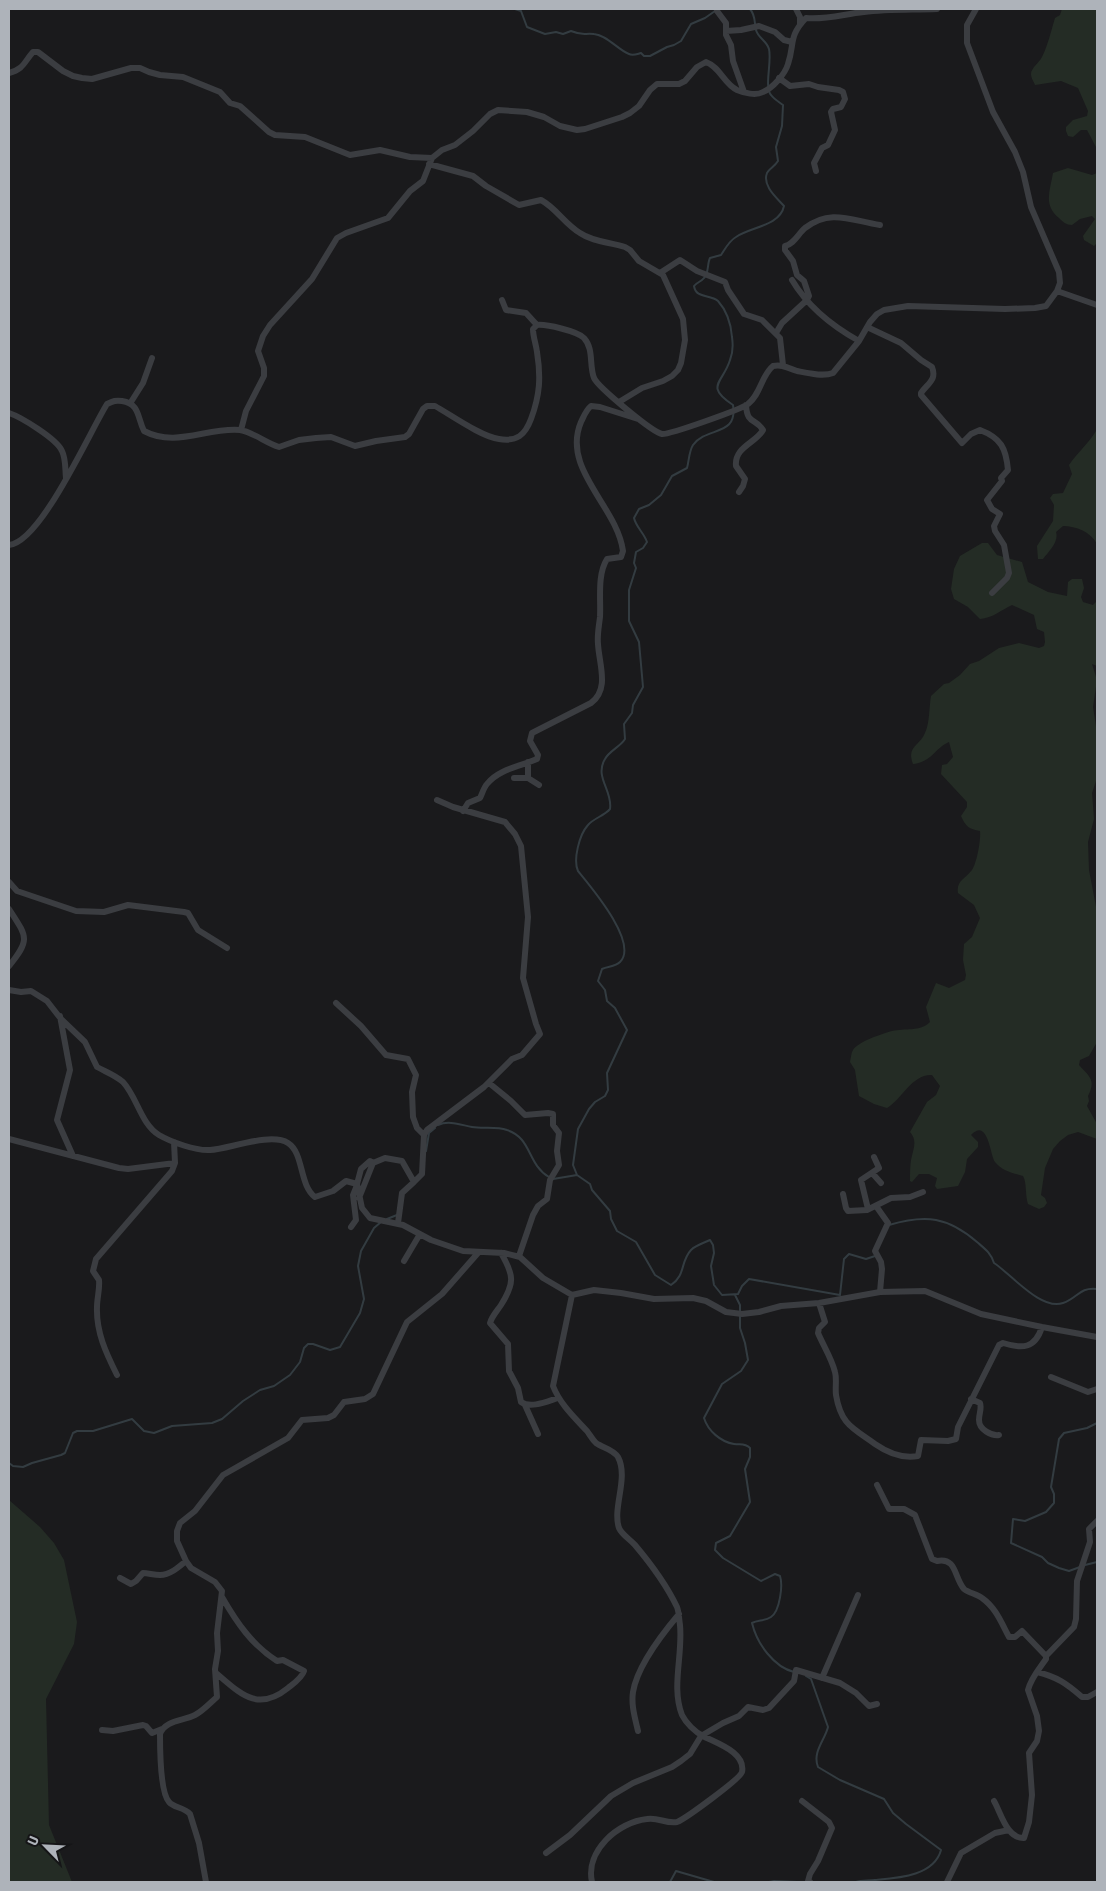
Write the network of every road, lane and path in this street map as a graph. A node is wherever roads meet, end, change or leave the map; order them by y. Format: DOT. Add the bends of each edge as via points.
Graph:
graph roads {
  1 [pos="796,9"];
  2 [pos="937,9"];
  3 [pos="976,9"];
  4 [pos="717,11"];
  5 [pos="800,24"];
  6 [pos="726,31"];
  7 [pos="792,42"];
  8 [pos="9,72"];
  9 [pos="779,78"];
  10 [pos="744,92"];
  11 [pos="431,161"];
  12 [pos="816,171"];
  13 [pos="880,225"];
  14 [pos="660,272"];
  15 [pos="792,280"];
  16 [pos="1057,291"];
  17 [pos="502,300"];
  18 [pos="807,300"];
  19 [pos="1097,305"];
  20 [pos="537,325"];
  21 [pos="867,327"];
  22 [pos="776,333"];
  23 [pos="859,341"];
  24 [pos="152,358"];
  25 [pos="783,365"];
  26 [pos="131,402"];
  27 [pos="619,402"];
  28 [pos="746,405"];
  29 [pos="9,413"];
  30 [pos="641,421"];
  31 [pos="241,430"];
  32 [pos="66,479"];
  33 [pos="738,492"];
  34 [pos="9,545"];
  35 [pos="992,593"];
  36 [pos="528,762"];
  37 [pos="514,778"];
  38 [pos="528,778"];
  39 [pos="539,785"];
  40 [pos="437,800"];
  41 [pos="463,810"];
  42 [pos="9,882"];
  43 [pos="9,909"];
  44 [pos="227,948"];
  45 [pos="9,966"];
  46 [pos="9,990"];
  47 [pos="336,1003"];
  48 [pos="60,1016"];
  49 [pos="488,1083"];
  50 [pos="424,1135"];
  51 [pos="9,1139"];
  52 [pos="174,1142"];
  53 [pos="73,1156"];
  54 [pos="874,1157"];
  55 [pos="175,1163"];
  56 [pos="372,1163"];
  57 [pos="873,1174"];
  58 [pos="414,1182"];
  59 [pos="357,1184"];
  60 [pos="881,1184"];
  61 [pos="923,1192"];
  62 [pos="843,1194"];
  63 [pos="360,1198"];
  64 [pos="876,1206"];
  65 [pos="868,1209"];
  66 [pos="398,1223"];
  67 [pos="350,1227"];
  68 [pos="420,1234"];
  69 [pos="478,1253"];
  70 [pos="501,1253"];
  71 [pos="518,1256"];
  72 [pos="404,1261"];
  73 [pos="880,1292"];
  74 [pos="572,1295"];
  75 [pos="819,1302"];
  76 [pos="1042,1328"];
  77 [pos="1097,1337"];
  78 [pos="117,1375"];
  79 [pos="1051,1378"];
  80 [pos="1097,1389"];
  81 [pos="558,1398"];
  82 [pos="971,1399"];
  83 [pos="525,1405"];
  84 [pos="538,1434"];
  85 [pos="999,1435"];
  86 [pos="877,1485"];
  87 [pos="1097,1521"];
  88 [pos="186,1562"];
  89 [pos="120,1578"];
  90 [pos="858,1595"];
  91 [pos="222,1598"];
  92 [pos="678,1614"];
  93 [pos="1046,1656"];
  94 [pos="1037,1672"];
  95 [pos="216,1673"];
  96 [pos="822,1678"];
  97 [pos="1097,1692"];
  98 [pos="877,1704"];
  99 [pos="162,1729"];
  100 [pos="102,1730"];
  101 [pos="638,1731"];
  102 [pos="702,1736"];
  103 [pos="802,1801"];
  104 [pos="994,1801"];
  105 [pos="1009,1830"];
  106 [pos="546,1853"];
  107 [pos="206,1882"];
  108 [pos="592,1882"];
  109 [pos="810,1882"];
  110 [pos="947,1882"];
  1 -- 5 [label="street"];
  2 -- 5 [label="street" via="898,9 806,18"];
  3 -- 16 [label="street" via="967,25 967,43 993,112 1023,172 1031,207 1059,272"];
  4 -- 6 [label="street" via="726,23"];
  5 -- 7 [label="street"];
  6 -- 7 [label="street" via="759,26"];
  6 -- 10 [label="street"];
  7 -- 9 [label="street" via="788,65"];
  8 -- 11 [label="street" via="23,67 33,52 38,52 73,76 82,78 92,79 131,68 183,77 220,92 230,103 240,106 275,135 305,137 350,155 380,150"];
  9 -- 10 [label="street" via="763,93"];
  9 -- 12 [label="street" via="790,86 809,84 843,92 845,99 841,107 831,112 835,130 814,163"];
  10 -- 11 [label="street" via="735,89 712,64 706,62 679,84 657,84 639,106 622,117 585,129 560,126 527,112 498,110"];
  11 -- 14 [label="street" via="473,176 519,205 541,200 581,234 625,247 639,261"];
  11 -- 31 [label="street" via="423,181 410,191 388,218 337,238 312,280 270,326 258,351 264,376 249,404"];
  13 -- 18 [label="street" via="834,216 812,223 785,246 797,275 805,283"];
  14 -- 22 [label="street" via="680,260 697,271 721,279 744,314 762,320"];
  14 -- 27 [label="street" via="685,324 681,363 672,376"];
  15 -- 18 [label="street"];
  16 -- 19 [label="street"];
  16 -- 21 [label="street" via="1046,306 1035,308 908,306 890,309 877,314"];
  17 -- 20 [label="street" via="506,310 526,312"];
  18 -- 22 [label="street"];
  18 -- 23 [label="street" via="832,325"];
  20 -- 27 [label="street" via="545,324 582,336 589,346 595,379"];
  20 -- 31 [label="street" via="533,329 540,390 528,427 521,436 498,439 435,406 423,409 405,437 355,446 331,437 300,440 279,447"];
  21 -- 23 [label="street"];
  21 -- 35 [label="street" via="901,343 932,367 933,379 921,395 962,443 980,430 989,433 1004,448 1008,470 986,500 1000,514 994,526 1004,545 1009,573"];
  22 -- 25 [label="street" via="781,341"];
  23 -- 25 [label="street" via="830,375 798,371"];
  24 -- 26 [label="street" via="143,383"];
  25 -- 28 [label="street" via="771,368 758,393"];
  26 -- 31 [label="street" via="144,431 164,438"];
  26 -- 32 [label="street" via="115,400 107,404"];
  27 -- 30 [label="street"];
  28 -- 30 [label="street" via="664,434"];
  28 -- 33 [label="street" via="749,418 763,430 736,458 736,466 744,480"];
  29 -- 32 [label="street" via="57,442 64,456"];
  30 -- 36 [label="street" via="591,406 577,433 580,463 612,521 623,553 620,557 607,559 602,574 598,643 603,679 597,699 532,733 530,741 538,756"];
  32 -- 34 [label="street" via="30,533 20,542"];
  36 -- 38 [label="street"];
  36 -- 41 [label="street" via="496,776 486,785 480,798 468,803"];
  37 -- 38 [label="street"];
  38 -- 39 [label="street"];
  40 -- 41 [label="street"];
  41 -- 49 [label="street" via="505,822 521,846 528,917 523,978 540,1033 522,1055 512,1058"];
  42 -- 44 [label="street" via="17,891 76,911 104,912 128,905 188,913 198,930"];
  43 -- 45 [label="street" via="23,930 24,939 21,950"];
  46 -- 48 [label="street" via="38,994"];
  47 -- 50 [label="street" via="386,1056 408,1059 416,1075 412,1092 413,1117 416,1128"];
  48 -- 52 [label="street" via="85,1042 97,1067 124,1084 154,1132"];
  48 -- 53 [label="street" via="70,1070 58,1120"];
  49 -- 50 [label="street"];
  49 -- 71 [label="street" via="525,1115 553,1114 553,1125 559,1133 559,1165 550,1180 547,1199 538,1206 530,1220"];
  50 -- 58 [label="street" via="424,1169"];
  51 -- 53 [label="street"];
  52 -- 55 [label="street"];
  52 -- 59 [label="street" via="208,1151 264,1140 285,1142 293,1148 313,1196 333,1191 346,1181"];
  53 -- 55 [label="street" via="128,1168"];
  54 -- 57 [label="street" via="879,1167"];
  55 -- 78 [label="street" via="158,1189 118,1232 93,1267 99,1280 96,1306 99,1334"];
  56 -- 58 [label="street" via="385,1158 402,1161"];
  56 -- 59 [label="street" via="370,1161 361,1169"];
  56 -- 63 [label="street"];
  57 -- 60 [label="street"];
  57 -- 65 [label="street" via="861,1180"];
  58 -- 66 [label="street" via="401,1194"];
  59 -- 63 [label="street"];
  59 -- 67 [label="street" via="353,1195 356,1220"];
  61 -- 64 [label="street" via="891,1198"];
  62 -- 65 [label="street" via="848,1211"];
  63 -- 66 [label="street" via="362,1208 370,1218"];
  64 -- 65 [label="street"];
  64 -- 73 [label="street" via="888,1223 875,1253 882,1269"];
  66 -- 68 [label="street"];
  68 -- 69 [label="street" via="443,1245"];
  68 -- 72 [label="street"];
  69 -- 70 [label="street"];
  69 -- 88 [label="street" via="442,1294 407,1322 373,1394 365,1399 344,1402 328,1418 302,1420 288,1438 223,1475 197,1509 178,1527 177,1541"];
  70 -- 71 [label="street"];
  70 -- 83 [label="street" via="512,1271 512,1278 506,1297 490,1323 508,1344 509,1371"];
  71 -- 74 [label="street" via="543,1278"];
  73 -- 75 [label="street"];
  73 -- 76 [label="street" via="928,1291 974,1311"];
  74 -- 75 [label="street" via="594,1290 654,1299 698,1299 742,1314"];
  74 -- 81 [label="street" via="552,1381"];
  75 -- 82 [label="street" via="826,1322 818,1333 835,1370 839,1406 847,1423 863,1437 890,1454 916,1456 921,1440 956,1439 957,1428"];
  76 -- 77 [label="street"];
  76 -- 82 [label="street" via="1028,1346 999,1345"];
  79 -- 80 [label="street" via="1088,1392"];
  81 -- 83 [label="street"];
  81 -- 92 [label="street" via="595,1442 618,1458 621,1472 619,1528 662,1579"];
  82 -- 85 [label="street" via="982,1406 979,1420 983,1429"];
  83 -- 84 [label="street"];
  86 -- 93 [label="street" via="889,1508 904,1509 915,1515 932,1559 949,1562 964,1588 983,1598 997,1613 1009,1637 1022,1632"];
  87 -- 93 [label="street" via="1089,1528 1090,1539 1076,1586 1074,1627"];
  88 -- 89 [label="street" via="166,1574 143,1573 131,1584"];
  88 -- 91 [label="street" via="219,1586"];
  90 -- 96 [label="street"];
  91 -- 95 [label="street"];
  91 -- 95 [label="street" via="239,1626 262,1651 277,1661 283,1660 304,1671 286,1690 257,1701 247,1698"];
  92 -- 101 [label="street" via="636,1679 633,1705"];
  92 -- 102 [label="street" via="677,1690 680,1707 687,1722"];
  93 -- 94 [label="street"];
  94 -- 97 [label="street" via="1064,1682 1082,1697"];
  94 -- 105 [label="street" via="1028,1690 1039,1731 1028,1759 1031,1785 1029,1822 1023,1838"];
  95 -- 99 [label="street" via="217,1697 194,1715"];
  96 -- 98 [label="street" via="856,1692 868,1705"];
  96 -- 102 [label="street" via="796,1670 791,1686 769,1708 748,1707 739,1716"];
  99 -- 100 [label="street" via="152,1733 143,1725"];
  99 -- 107 [label="street" via="160,1750 166,1797 170,1803 190,1814"];
  102 -- 106 [label="street" via="681,1761 633,1782 611,1796"];
  102 -- 108 [label="street" via="728,1748 739,1758 740,1776 683,1819 671,1823 650,1818 624,1825 604,1842 593,1860"];
  103 -- 109 [label="street" via="832,1828 810,1874"];
  104 -- 105 [label="street"];
  105 -- 110 [label="street" via="995,1833 962,1853"];
}
